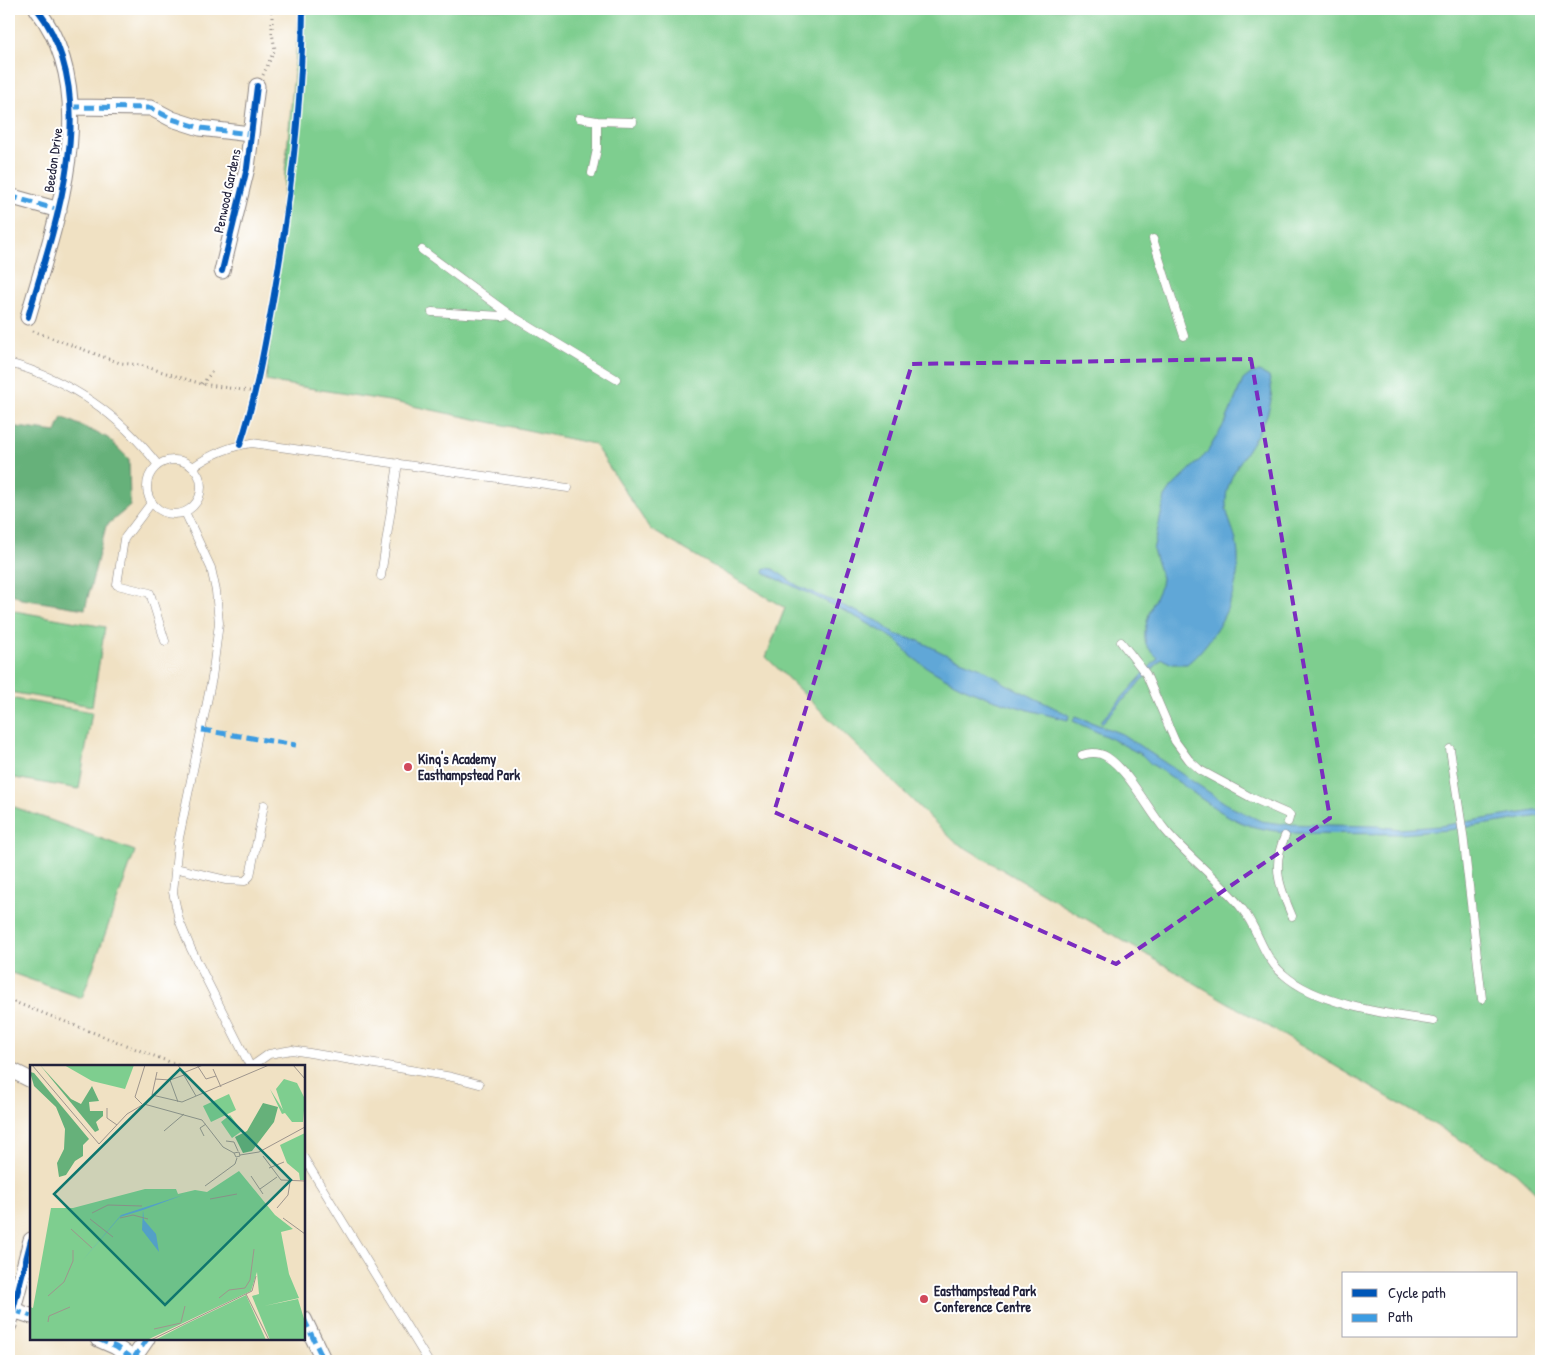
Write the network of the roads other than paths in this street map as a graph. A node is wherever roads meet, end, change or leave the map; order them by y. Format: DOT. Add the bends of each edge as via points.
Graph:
graph roads {
  1 [pos="37,9"];
  2 [pos="257,86"];
  3 [pos="70,106"];
  4 [pos="579,118"];
  5 [pos="597,121"];
  6 [pos="633,122"];
  7 [pos="250,134"];
  8 [pos="592,173"];
  9 [pos="9,196"];
  10 [pos="59,210"];
  11 [pos="1153,239"];
  12 [pos="422,250"];
  13 [pos="222,271"];
  14 [pos="432,312"];
  15 [pos="509,314"];
  16 [pos="26,323"];
  17 [pos="1184,336"];
  18 [pos="9,363"];
  19 [pos="616,379"];
  20 [pos="398,463"];
  21 [pos="158,465"];
  22 [pos="193,467"];
  23 [pos="568,488"];
  24 [pos="152,502"];
  25 [pos="185,512"];
  26 [pos="381,576"];
  27 [pos="165,641"];
  28 [pos="1121,642"];
  29 [pos="1450,749"];
  30 [pos="1082,755"];
  31 [pos="264,805"];
  32 [pos="1288,822"];
  33 [pos="1285,836"];
  34 [pos="176,868"];
  35 [pos="1292,916"];
  36 [pos="1482,999"];
  37 [pos="1434,1021"];
  38 [pos="251,1065"];
  39 [pos="252,1065"];
  40 [pos="9,1069"];
  41 [pos="30,1080"];
  42 [pos="478,1084"];
  43 [pos="305,1160"];
  44 [pos="30,1244"];
  45 [pos="30,1316"];
  46 [pos="10,1320"];
  47 [pos="305,1321"];
  48 [pos="100,1340"];
  49 [pos="146,1340"];
  50 [pos="134,1360"];
  51 [pos="324,1361"];
  52 [pos="428,1361"];
  1 -- 3 [label="street, Beedon Drive" via="65,62"];
  2 -- 7 [label="street, Penwood Gardens"];
  3 -- 7 [label="street, Penwood Gardens" via="151,108 200,128"];
  3 -- 10 [label="street, Beedon Drive" via="72,136"];
  4 -- 5 [label="lane"];
  5 -- 6 [label="lane"];
  5 -- 8 [label="lane" via="598,149"];
  7 -- 13 [label="street, Penwood Gardens" via="247,168"];
  9 -- 10 [label="street"];
  10 -- 16 [label="street, Beedon Drive"];
  11 -- 17 [label="lane"];
  12 -- 15 [label="lane"];
  14 -- 15 [label="lane"];
  15 -- 19 [label="lane"];
  18 -- 21 [label="lane" via="64,385 111,415 126,427"];
  20 -- 22 [label="lane" via="252,443 205,459"];
  20 -- 23 [label="lane"];
  20 -- 26 [label="lane"];
  21 -- 22 [label="lane" via="177,460"];
  21 -- 24 [label="lane" via="147,483"];
  22 -- 25 [label="lane" via="199,476 200,495 192,508"];
  24 -- 25 [label="lane" via="167,513"];
  24 -- 27 [label="lane" via="124,539 117,585 150,593"];
  25 -- 34 [label="lane" via="211,568 219,623 212,678 178,843"];
  28 -- 32 [label="lane" via="1146,674 1175,740 1189,760 1200,770 1274,810 1290,815"];
  29 -- 36 [label="lane"];
  30 -- 37 [label="lane" via="1100,754 1120,768 1165,830 1244,911 1268,960 1284,975 1319,997 1367,1010"];
  31 -- 34 [label="lane" via="250,876 245,881 226,880"];
  33 -- 35 [label="lane" via="1276,868 1279,886"];
  34 -- 38 [label="lane" via="173,892 179,920"];
  39 -- 42 [label="lane" via="269,1054 292,1050 452,1076"];
  40 -- 41 [label="street"];
  43 -- 52 [label="lane"];
  44 -- 46 [label="street"];
  45 -- 46 [label="street"];
  47 -- 51 [label="street"];
  48 -- 50 [label="street"];
  49 -- 50 [label="street"];
}
